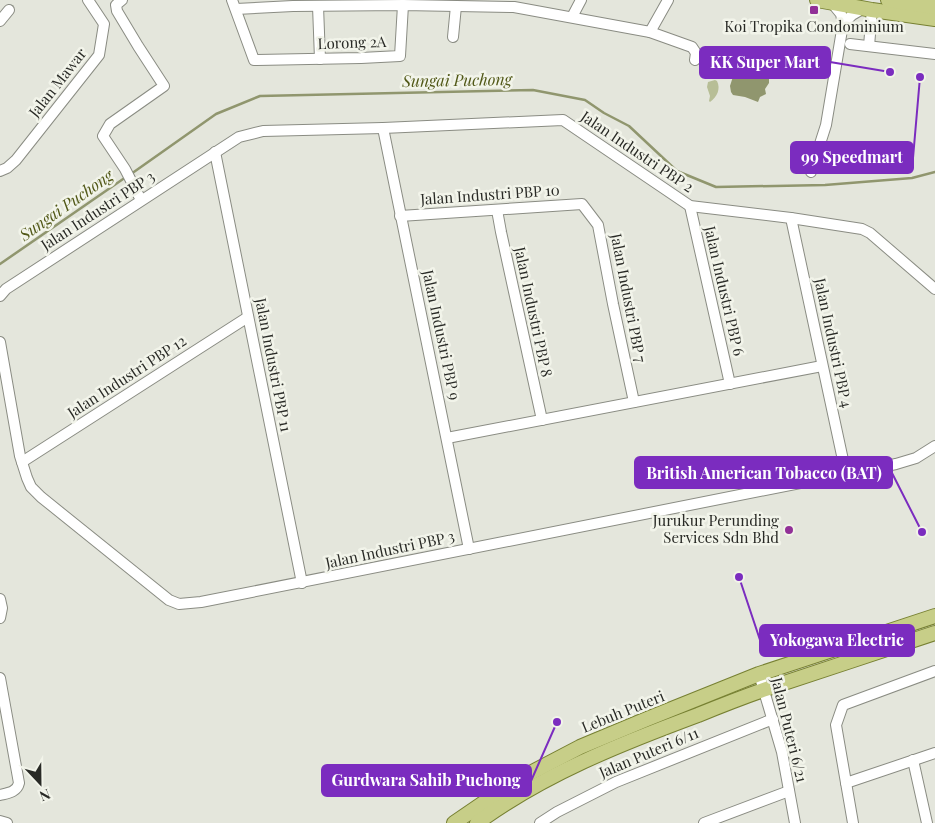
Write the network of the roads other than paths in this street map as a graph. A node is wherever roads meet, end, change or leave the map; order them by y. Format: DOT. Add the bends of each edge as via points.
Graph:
graph roads {
  1 [pos="88,0"];
  2 [pos="122,0"];
  3 [pos="581,0"];
  4 [pos="668,0"];
  5 [pos="817,0"];
  6 [pos="888,0"];
  7 [pos="926,0"];
  8 [pos="291,3"];
  9 [pos="516,3"];
  10 [pos="832,3"];
  11 [pos="234,4"];
  12 [pos="403,5"];
  13 [pos="318,6"];
  14 [pos="456,6"];
  15 [pos="909,6"];
  16 [pos="935,7"];
  17 [pos="868,9"];
  18 [pos="9,10"];
  19 [pos="572,17"];
  20 [pos="935,19"];
  21 [pos="0,21"];
  22 [pos="843,24"];
  23 [pos="650,32"];
  24 [pos="453,37"];
  25 [pos="850,44"];
  26 [pos="869,46"];
  27 [pos="935,54"];
  28 [pos="320,59"];
  29 [pos="695,60"];
  30 [pos="383,128"];
  31 [pos="215,152"];
  32 [pos="0,171"];
  33 [pos="811,172"];
  34 [pos="141,200"];
  35 [pos="582,204"];
  36 [pos="690,206"];
  37 [pos="497,210"];
  38 [pos="400,216"];
  39 [pos="791,218"];
  40 [pos="935,289"];
  41 [pos="0,296"];
  42 [pos="248,317"];
  43 [pos="0,342"];
  44 [pos="822,366"];
  45 [pos="730,384"];
  46 [pos="634,402"];
  47 [pos="542,420"];
  48 [pos="446,438"];
  49 [pos="935,446"];
  50 [pos="22,462"];
  51 [pos="846,474"];
  52 [pos="469,549"];
  53 [pos="302,583"];
  54 [pos="0,599"];
  55 [pos="935,616"];
  56 [pos="0,618"];
  57 [pos="935,633"];
  58 [pos="935,671"];
  59 [pos="759,674"];
  60 [pos="0,678"];
  61 [pos="768,704"];
  62 [pos="4,723"];
  63 [pos="935,753"];
  64 [pos="913,760"];
  65 [pos="846,783"];
  66 [pos="789,791"];
  67 [pos="0,795"];
  68 [pos="0,822"];
  69 [pos="8,823"];
  70 [pos="454,823"];
  71 [pos="477,823"];
  72 [pos="540,823"];
  73 [pos="704,823"];
  74 [pos="795,823"];
  75 [pos="853,823"];
  76 [pos="927,823"];
  1 -- 32 [label="street, Jalan Mawar" via="104,24 99,55 16,160"];
  2 -- 34 [label="street" via="116,5 117,11 164,86 110,124 103,136"];
  3 -- 19 [label="street"];
  4 -- 23 [label="street"];
  5 -- 10 [label="main road"];
  6 -- 15 [label="main road"];
  7 -- 16 [label="main road"];
  8 -- 11 [label="street"];
  8 -- 13 [label="street"];
  9 -- 14 [label="street"];
  9 -- 19 [label="street"];
  10 -- 17 [label="main road"];
  10 -- 22 [label="street" via="841,14"];
  11 -- 28 [label="street, Lorong 2A" via="254,60"];
  12 -- 13 [label="street"];
  12 -- 14 [label="street"];
  12 -- 28 [label="street, Lorong 2A" via="400,56"];
  13 -- 28 [label="street"];
  14 -- 24 [label="street"];
  15 -- 16 [label="main road"];
  15 -- 17 [label="main road"];
  15 -- 20 [label="main road"];
  17 -- 22 [label="street" via="852,15"];
  17 -- 26 [label="street"];
  18 -- 21 [label="street"];
  19 -- 23 [label="street"];
  22 -- 33 [label="street" via="826,124"];
  23 -- 29 [label="street" via="692,48 696,53"];
  25 -- 26 [label="street"];
  26 -- 27 [label="street"];
  30 -- 31 [label="street, Jalan Industri PBP 2" via="262,130 240,137"];
  30 -- 36 [label="street, Jalan Industri PBP 2" via="563,120"];
  30 -- 38 [label="street, Jalan Industri PBP 9"];
  31 -- 34 [label="street, Jalan Industri PBP 3"];
  31 -- 42 [label="street, Jalan Industri PBP 11"];
  34 -- 41 [label="street, Jalan Industri PBP 3"];
  35 -- 37 [label="street, Jalan Industri PBP 10"];
  35 -- 46 [label="street, Jalan Industri PBP 7" via="598,225"];
  36 -- 39 [label="street, Jalan Industri PBP 2"];
  36 -- 45 [label="street, Jalan Industri PBP 6"];
  37 -- 38 [label="street, Jalan Industri PBP 10"];
  37 -- 47 [label="street, Jalan Industri PBP 8"];
  38 -- 48 [label="street, Jalan Industri PBP 9"];
  39 -- 40 [label="street, Jalan Industri PBP 2" via="870,232"];
  39 -- 44 [label="street, Jalan Industri PBP 4"];
  42 -- 50 [label="street, Jalan Industri PBP 12"];
  42 -- 53 [label="street, Jalan Industri PBP 11"];
  43 -- 50 [label="street, Jalan Industri PBP 3"];
  44 -- 45 [label="street"];
  44 -- 51 [label="street, Jalan Industri PBP 4"];
  45 -- 46 [label="street"];
  46 -- 47 [label="street"];
  47 -- 48 [label="street"];
  48 -- 52 [label="street, Jalan Industri PBP 9"];
  49 -- 51 [label="street, Jalan Industri PBP 3" via="909,461"];
  50 -- 53 [label="street, Jalan Industri PBP 3" via="31,487 40,496 178,604"];
  51 -- 52 [label="street, Jalan Industri PBP 3"];
  52 -- 53 [label="street, Jalan Industri PBP 3"];
  54 -- 56 [label="street"];
  55 -- 59 [label="main road, Lebuh Puteri"];
  57 -- 61 [label="main road, Lebuh Puteri"];
  58 -- 65 [label="street" via="843,704 836,725"];
  59 -- 61 [label="street, Jalan Puteri 6/21"];
  59 -- 70 [label="main road, Lebuh Puteri" via="580,747 517,780"];
  60 -- 62 [label="street"];
  61 -- 66 [label="street, Jalan Puteri 6/21"];
  61 -- 71 [label="main road, Lebuh Puteri" via="606,750 527,790"];
  61 -- 72 [label="street, Jalan Puteri 6/11"];
  62 -- 67 [label="street" via="19,786 15,791"];
  63 -- 64 [label="street"];
  64 -- 65 [label="street"];
  64 -- 76 [label="street"];
  65 -- 75 [label="street"];
  66 -- 73 [label="street"];
  66 -- 74 [label="street, Jalan Puteri 6/21"];
  68 -- 69 [label="street"];
}
